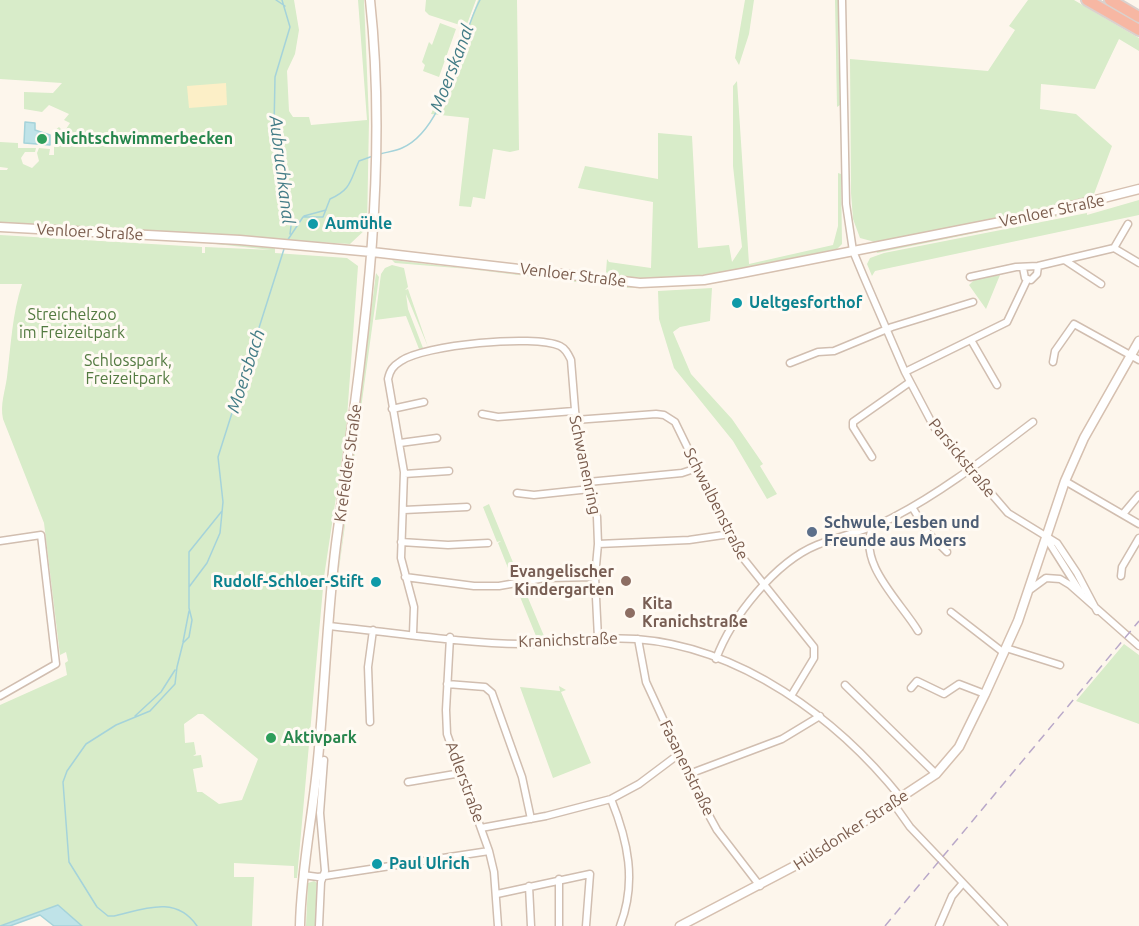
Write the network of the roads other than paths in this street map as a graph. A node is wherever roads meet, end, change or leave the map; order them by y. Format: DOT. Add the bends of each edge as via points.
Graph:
graph roads {
  1 [pos="370,0"];
  2 [pos="842,0"];
  3 [pos="1087,0"];
  4 [pos="1110,0"];
  5 [pos="1139,17"];
  6 [pos="1139,30"];
  7 [pos="1139,189"];
  8 [pos="1128,224"];
  9 [pos="0,227"];
  10 [pos="1114,248"];
  11 [pos="853,251"];
  12 [pos="372,252"];
  13 [pos="392,254"];
  14 [pos="1066,261"];
  15 [pos="1139,263"];
  16 [pos="1038,266"];
  17 [pos="1023,268"];
  18 [pos="371,272"];
  19 [pos="970,277"];
  20 [pos="1027,280"];
  21 [pos="1101,284"];
  22 [pos="974,302"];
  23 [pos="886,329"];
  24 [pos="970,340"];
  25 [pos="1139,341"];
  26 [pos="1130,356"];
  27 [pos="1139,360"];
  28 [pos="1053,362"];
  29 [pos="790,363"];
  30 [pos="905,372"];
  31 [pos="910,382"];
  32 [pos="997,385"];
  33 [pos="424,402"];
  34 [pos="392,409"];
  35 [pos="574,411"];
  36 [pos="482,414"];
  37 [pos="575,420"];
  38 [pos="1033,422"];
  39 [pos="437,438"];
  40 [pos="400,443"];
  41 [pos="872,457"];
  42 [pos="698,468"];
  43 [pos="449,471"];
  44 [pos="970,471"];
  45 [pos="404,474"];
  46 [pos="1065,481"];
  47 [pos="589,485"];
  48 [pos="517,493"];
  49 [pos="1139,495"];
  50 [pos="467,507"];
  51 [pos="912,507"];
  52 [pos="404,510"];
  53 [pos="1123,514"];
  54 [pos="1139,524"];
  55 [pos="873,526"];
  56 [pos="730,534"];
  57 [pos="1045,536"];
  58 [pos="1139,538"];
  59 [pos="0,541"];
  60 [pos="401,542"];
  61 [pos="488,543"];
  62 [pos="598,544"];
  63 [pos="947,552"];
  64 [pos="1121,576"];
  65 [pos="405,577"];
  66 [pos="595,577"];
  67 [pos="764,585"];
  68 [pos="1028,592"];
  69 [pos="1084,599"];
  70 [pos="1097,611"];
  71 [pos="951,612"];
  72 [pos="328,626"];
  73 [pos="373,630"];
  74 [pos="918,631"];
  75 [pos="413,634"];
  76 [pos="450,637"];
  77 [pos="598,638"];
  78 [pos="638,639"];
  79 [pos="1139,646"];
  80 [pos="1005,650"];
  81 [pos="716,659"];
  82 [pos="1060,665"];
  83 [pos="447,684"];
  84 [pos="845,685"];
  85 [pos="911,688"];
  86 [pos="985,694"];
  87 [pos="0,696"];
  88 [pos="791,696"];
  89 [pos="820,716"];
  90 [pos="370,722"];
  91 [pos="679,754"];
  92 [pos="324,760"];
  93 [pos="460,773"];
  94 [pos="688,774"];
  95 [pos="936,774"];
  96 [pos="408,782"];
  97 [pos="901,798"];
  98 [pos="611,799"];
  99 [pos="893,803"];
  100 [pos="531,819"];
  101 [pos="481,828"];
  102 [pos="489,851"];
  103 [pos="303,875"];
  104 [pos="324,875"];
  105 [pos="559,879"];
  106 [pos="963,883"];
  107 [pos="529,886"];
  108 [pos="760,886"];
  109 [pos="496,894"];
  110 [pos="300,926"];
  111 [pos="319,926"];
  112 [pos="498,926"];
  113 [pos="531,926"];
  114 [pos="559,926"];
  115 [pos="586,926"];
  116 [pos="620,926"];
  117 [pos="680,926"];
  118 [pos="939,926"];
  119 [pos="1004,926"];
  1 -- 12 [label="main road, Krefelder Straße" via="377,90"];
  2 -- 11 [label="street, Parsickstraße" via="843,164"];
  3 -- 6 [label="highway"];
  4 -- 5 [label="highway"];
  7 -- 11 [label="main road, Venloer Straße" via="1095,203"];
  8 -- 10 [label="street"];
  9 -- 12 [label="main road, Venloer Straße"];
  10 -- 14 [label="street" via="1072,256"];
  10 -- 15 [label="street"];
  11 -- 13 [label="main road, Venloer Straße" via="704,280 640,283"];
  11 -- 23 [label="street, Parsickstraße"];
  12 -- 13 [label="main road, Venloer Straße"];
  12 -- 18 [label="main road, Krefelder Straße"];
  13 -- 18 [label="main road" via="379,261"];
  14 -- 16 [label="street"];
  14 -- 21 [label="street"];
  16 -- 17 [label="street"];
  16 -- 20 [label="street" via="1035,278"];
  17 -- 19 [label="street"];
  17 -- 20 [label="street"];
  18 -- 72 [label="main road, Krefelder Straße"];
  20 -- 24 [label="street" via="1011,319"];
  22 -- 23 [label="street"];
  23 -- 29 [label="street" via="834,351 825,350"];
  23 -- 30 [label="street, Parsickstraße"];
  24 -- 30 [label="street"];
  24 -- 32 [label="street"];
  25 -- 26 [label="main road, Hülsdonker Straße"];
  26 -- 27 [label="street"];
  26 -- 28 [label="street" via="1074,324 1055,351"];
  26 -- 46 [label="main road, Hülsdonker Straße"];
  30 -- 31 [label="street, Parsickstraße"];
  31 -- 41 [label="street" via="853,422"];
  31 -- 44 [label="street, Parsickstraße" via="934,427"];
  33 -- 34 [label="street"];
  34 -- 35 [label="street, Schwanenring" via="388,379 390,369 402,359 448,347 533,342 559,345 568,352"];
  34 -- 40 [label="street, Schwanenring"];
  35 -- 36 [label="street" via="498,417"];
  35 -- 37 [label="street, Schwanenring"];
  37 -- 42 [label="street, Schwalbenstraße" via="664,415 675,422"];
  37 -- 47 [label="street, Schwanenring"];
  38 -- 44 [label="street"];
  39 -- 40 [label="street"];
  40 -- 45 [label="street, Schwanenring"];
  42 -- 47 [label="street"];
  42 -- 56 [label="street, Schwalbenstraße"];
  43 -- 45 [label="street"];
  44 -- 51 [label="street"];
  44 -- 57 [label="street, Parsickstraße" via="1008,513"];
  45 -- 52 [label="street, Schwanenring"];
  46 -- 53 [label="street"];
  46 -- 57 [label="main road, Hülsdonker Straße"];
  47 -- 48 [label="street" via="534,495"];
  47 -- 62 [label="street, Schwanenring" via="597,517"];
  49 -- 53 [label="street"];
  50 -- 52 [label="street"];
  51 -- 55 [label="street"];
  51 -- 63 [label="street" via="928,533"];
  52 -- 60 [label="street, Schwanenring"];
  53 -- 54 [label="street"];
  55 -- 67 [label="street" via="814,546"];
  55 -- 74 [label="street" via="868,538 877,569"];
  56 -- 62 [label="street"];
  56 -- 67 [label="street, Schwalbenstraße" via="748,567"];
  57 -- 68 [label="main road, Hülsdonker Straße"];
  57 -- 69 [label="street"];
  57 -- 70 [label="street, Parsickstraße" via="1051,537 1067,556"];
  58 -- 64 [label="street"];
  59 -- 87 [label="street" via="41,535 56,664"];
  60 -- 61 [label="street"];
  60 -- 65 [label="street, Schwanenring"];
  62 -- 66 [label="street, Schwanenring"];
  65 -- 66 [label="street" via="499,586 545,578"];
  65 -- 75 [label="street, Schwanenring" via="414,607"];
  66 -- 77 [label="street, Schwanenring"];
  67 -- 81 [label="street" via="733,626"];
  67 -- 88 [label="street, Schwalbenstraße" via="815,652"];
  68 -- 69 [label="street" via="1039,581 1053,578 1070,585"];
  68 -- 80 [label="main road, Hülsdonker Straße"];
  69 -- 70 [label="street"];
  70 -- 79 [label="street"];
  71 -- 80 [label="street"];
  72 -- 73 [label="street, Kranichstraße"];
  72 -- 103 [label="main road, Krefelder Straße" via="318,760"];
  73 -- 75 [label="street, Kranichstraße"];
  73 -- 90 [label="street" via="368,667"];
  75 -- 76 [label="street, Kranichstraße"];
  76 -- 77 [label="street, Kranichstraße" via="522,644"];
  76 -- 83 [label="street, Adlerstraße"];
  77 -- 78 [label="street, Kranichstraße"];
  78 -- 81 [label="street, Kranichstraße"];
  78 -- 91 [label="street, Fasanenstraße" via="646,682"];
  80 -- 82 [label="street"];
  80 -- 86 [label="main road, Hülsdonker Straße"];
  81 -- 88 [label="street, Kranichstraße"];
  83 -- 93 [label="street, Adlerstraße" via="447,734"];
  83 -- 100 [label="street" via="485,687 492,693 522,777"];
  84 -- 95 [label="street"];
  85 -- 86 [label="street" via="917,681 944,694 959,684"];
  86 -- 95 [label="main road, Hülsdonker Straße" via="959,747"];
  88 -- 89 [label="street, Kranichstraße"];
  89 -- 94 [label="street" via="782,739"];
  89 -- 97 [label="street, Kranichstraße"];
  91 -- 94 [label="street, Fasanenstraße"];
  91 -- 98 [label="street"];
  92 -- 104 [label="street" via="320,813"];
  93 -- 96 [label="street"];
  93 -- 101 [label="street, Adlerstraße"];
  94 -- 108 [label="street, Fasanenstraße" via="717,830"];
  95 -- 97 [label="main road, Hülsdonker Straße"];
  97 -- 99 [label="main road, Hülsdonker Straße"];
  98 -- 100 [label="street"];
  98 -- 116 [label="street" via="629,860 629,890"];
  99 -- 106 [label="street" via="910,827"];
  99 -- 108 [label="main road, Hülsdonker Straße"];
  100 -- 101 [label="street"];
  101 -- 102 [label="street, Adlerstraße"];
  102 -- 104 [label="street"];
  102 -- 109 [label="street, Adlerstraße"];
  103 -- 104 [label="street"];
  103 -- 110 [label="main road, Krefelder Straße"];
  104 -- 111 [label="street"];
  105 -- 107 [label="street"];
  105 -- 114 [label="street"];
  105 -- 115 [label="street" via="590,874"];
  106 -- 118 [label="street" via="952,896"];
  106 -- 119 [label="street"];
  107 -- 109 [label="street"];
  107 -- 113 [label="street"];
  108 -- 117 [label="main road, Hülsdonker Straße"];
  109 -- 112 [label="street, Adlerstraße"];
}
